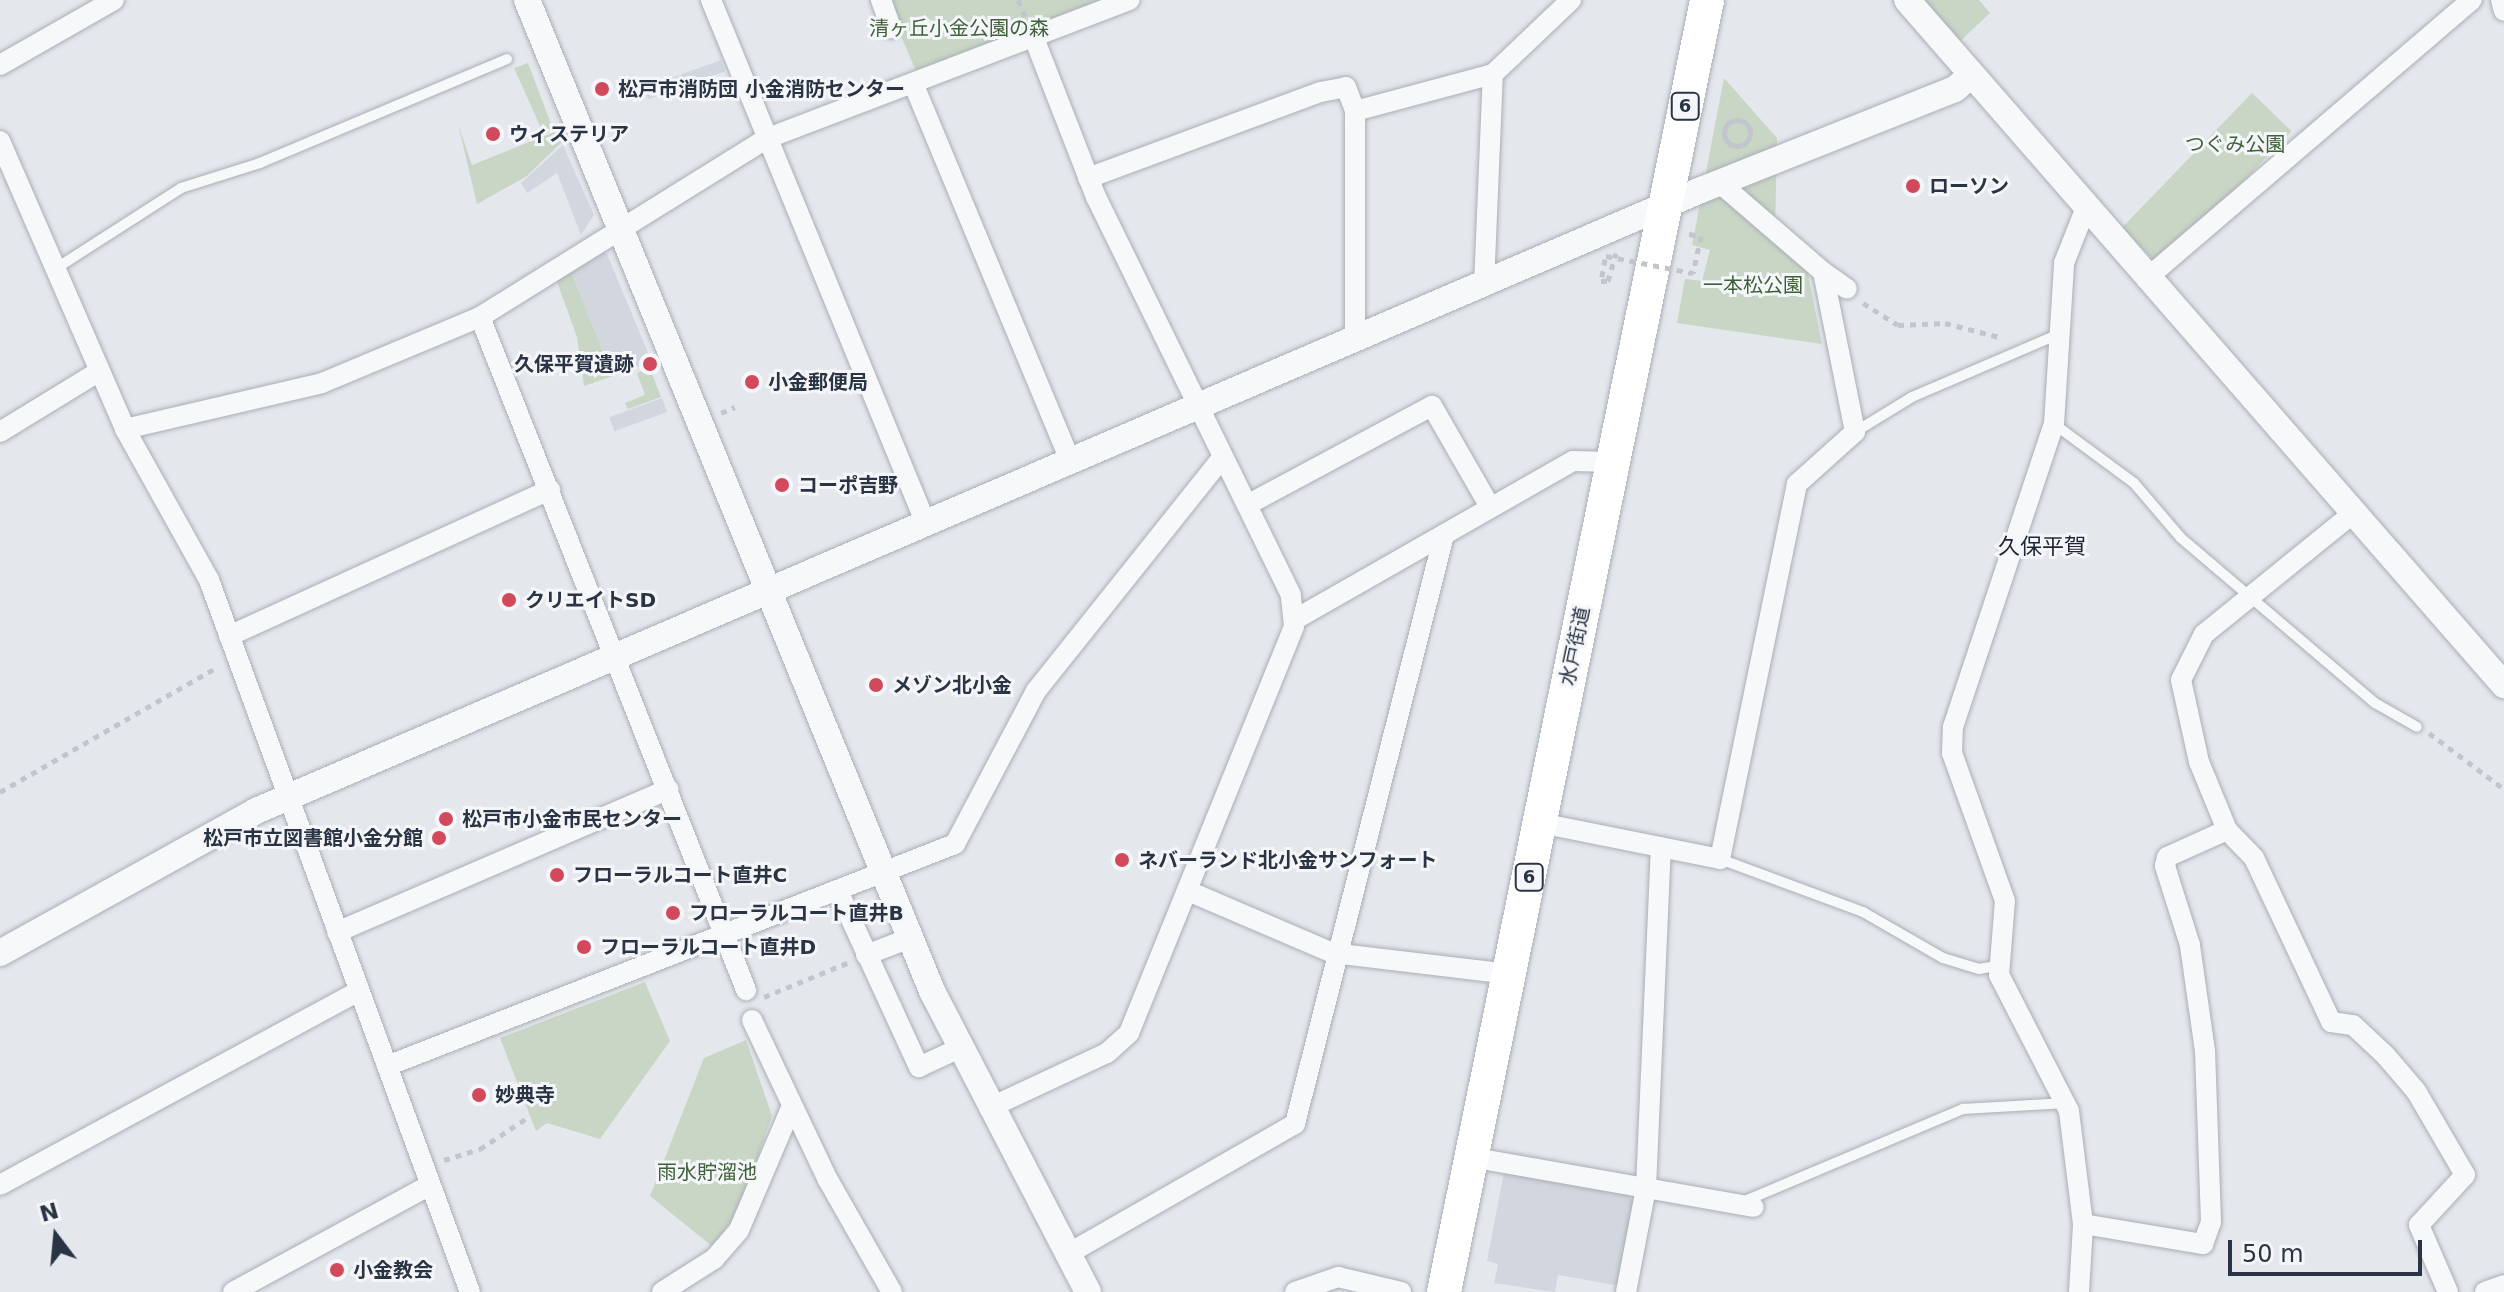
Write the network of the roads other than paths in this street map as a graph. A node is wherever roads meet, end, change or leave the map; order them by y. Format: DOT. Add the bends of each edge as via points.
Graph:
graph roads {
  1 [pos="114,0"];
  2 [pos="527,0"];
  3 [pos="711,0"];
  4 [pos="881,0"];
  5 [pos="1130,0"];
  6 [pos="1571,0"];
  7 [pos="1707,0"];
  8 [pos="1907,0"];
  9 [pos="2472,0"];
  10 [pos="2501,0"];
  11 [pos="2504,11"];
  12 [pos="891,28"];
  13 [pos="1034,38"];
  14 [pos="507,59"];
  15 [pos="0,65"];
  16 [pos="1493,74"];
  17 [pos="1971,75"];
  18 [pos="913,83"];
  19 [pos="1355,111"];
  20 [pos="768,138"];
  21 [pos="0,141"];
  22 [pos="1088,178"];
  23 [pos="1720,183"];
  24 [pos="1665,208"];
  25 [pos="2085,210"];
  26 [pos="620,226"];
  27 [pos="52,271"];
  28 [pos="1823,272"];
  29 [pos="2146,279"];
  30 [pos="1484,286"];
  31 [pos="1847,289"];
  32 [pos="480,317"];
  33 [pos="2057,335"];
  34 [pos="1355,340"];
  35 [pos="98,372"];
  36 [pos="1203,407"];
  37 [pos="2054,424"];
  38 [pos="125,429"];
  39 [pos="0,432"];
  40 [pos="1855,432"];
  41 [pos="1221,459"];
  42 [pos="1613,462"];
  43 [pos="1071,463"];
  44 [pos="550,490"];
  45 [pos="1247,505"];
  46 [pos="1490,507"];
  47 [pos="2351,515"];
  48 [pos="926,524"];
  49 [pos="1444,535"];
  50 [pos="769,591"];
  51 [pos="2250,598"];
  52 [pos="1294,620"];
  53 [pos="229,636"];
  54 [pos="618,658"];
  55 [pos="2504,685"];
  56 [pos="2417,727"];
  57 [pos="669,789"];
  58 [pos="287,798"];
  59 [pos="1540,823"];
  60 [pos="2227,830"];
  61 [pos="1661,847"];
  62 [pos="1720,859"];
  63 [pos="883,874"];
  64 [pos="838,891"];
  65 [pos="1188,891"];
  66 [pos="337,932"];
  67 [pos="729,932"];
  68 [pos="910,938"];
  69 [pos="0,953"];
  70 [pos="1333,953"];
  71 [pos="866,955"];
  72 [pos="2001,965"];
  73 [pos="1508,974"];
  74 [pos="359,991"];
  75 [pos="960,1048"];
  76 [pos="387,1066"];
  77 [pos="2066,1103"];
  78 [pos="792,1106"];
  79 [pos="989,1108"];
  80 [pos="1470,1157"];
  81 [pos="427,1176"];
  82 [pos="0,1185"];
  83 [pos="1646,1188"];
  84 [pos="1747,1205"];
  85 [pos="2083,1224"];
  86 [pos="1066,1255"];
  87 [pos="2504,1285"];
  88 [pos="233,1292"];
  89 [pos="470,1292"];
  90 [pos="662,1292"];
  91 [pos="892,1292"];
  92 [pos="1088,1292"];
  93 [pos="1295,1292"];
  94 [pos="1401,1292"];
  95 [pos="1444,1292"];
  96 [pos="1626,1292"];
  97 [pos="2079,1292"];
  98 [pos="2448,1292"];
  99 [pos="2485,1292"];
  1 -- 15 [label="street"];
  2 -- 26 [label="street"];
  3 -- 20 [label="street"];
  4 -- 12 [label="street"];
  5 -- 13 [label="street"];
  6 -- 16 [label="street"];
  7 -- 24 [label="highway, 水戸街道 / 6"];
  8 -- 17 [label="street"];
  9 -- 29 [label="street"];
  10 -- 11 [label="street"];
  13 -- 18 [label="street"];
  13 -- 22 [label="street"];
  14 -- 27 [label="lane" via="260,163 181,188"];
  16 -- 19 [label="street"];
  16 -- 30 [label="street"];
  17 -- 23 [label="street" via="1955,89"];
  17 -- 25 [label="street"];
  18 -- 20 [label="street"];
  18 -- 43 [label="street"];
  19 -- 22 [label="street" via="1346,87 1321,92"];
  19 -- 34 [label="street"];
  20 -- 26 [label="street"];
  20 -- 48 [label="street"];
  21 -- 27 [label="street"];
  22 -- 36 [label="street"];
  23 -- 24 [label="street"];
  23 -- 28 [label="street"];
  24 -- 30 [label="street"];
  24 -- 42 [label="highway, 水戸街道 / 6"];
  25 -- 29 [label="street"];
  25 -- 33 [label="street" via="2064,263"];
  26 -- 32 [label="street"];
  26 -- 50 [label="street"];
  27 -- 35 [label="street"];
  28 -- 31 [label="street"];
  28 -- 40 [label="street"];
  29 -- 47 [label="street"];
  30 -- 34 [label="street"];
  32 -- 38 [label="street" via="322,383"];
  32 -- 44 [label="street"];
  33 -- 37 [label="street"];
  33 -- 40 [label="lane" via="2025,344 2008,361 1912,397"];
  34 -- 36 [label="street"];
  35 -- 38 [label="street"];
  35 -- 39 [label="street"];
  36 -- 41 [label="street"];
  36 -- 43 [label="street"];
  37 -- 51 [label="lane" via="2134,483 2181,538"];
  37 -- 72 [label="street" via="1953,727 1954,768 2005,901"];
  38 -- 53 [label="street" via="209,580"];
  40 -- 62 [label="street" via="1797,484"];
  41 -- 45 [label="street"];
  41 -- 63 [label="street" via="1036,691 955,844"];
  42 -- 46 [label="street" via="1573,461"];
  42 -- 59 [label="highway, 水戸街道 / 6"];
  43 -- 48 [label="street"];
  44 -- 53 [label="street"];
  44 -- 54 [label="street"];
  45 -- 46 [label="street" via="1432,406"];
  45 -- 52 [label="street" via="1291,595"];
  46 -- 49 [label="street"];
  47 -- 51 [label="street"];
  47 -- 55 [label="street"];
  48 -- 50 [label="street"];
  49 -- 52 [label="street"];
  49 -- 70 [label="street"];
  50 -- 54 [label="street"];
  50 -- 63 [label="street"];
  51 -- 56 [label="lane" via="2398,722"];
  51 -- 60 [label="street" via="2197,642 2181,680 2199,762"];
  52 -- 65 [label="street"];
  53 -- 58 [label="street"];
  54 -- 57 [label="street"];
  54 -- 58 [label="street"];
  57 -- 66 [label="street"];
  57 -- 67 [label="street"];
  58 -- 66 [label="street"];
  58 -- 69 [label="street" via="158,860"];
  59 -- 61 [label="street"];
  59 -- 73 [label="highway, 水戸街道 / 6"];
  60 -- 85 [label="street" via="2167,857 2165,866 2190,945 2205,1051 2211,1222 2203,1244"];
  60 -- 98 [label="street" via="2254,858 2331,1022 2353,1025 2396,1068 2465,1175 2419,1225"];
  61 -- 62 [label="street"];
  61 -- 83 [label="street"];
  62 -- 72 [label="lane" via="1863,912 1943,958 1979,969"];
  63 -- 64 [label="street"];
  63 -- 68 [label="street"];
  64 -- 67 [label="street"];
  64 -- 71 [label="street"];
  65 -- 70 [label="street"];
  65 -- 79 [label="street" via="1129,1033 1107,1053"];
  66 -- 74 [label="street"];
  67 -- 76 [label="street"];
  67 -- 78 [label="street" via="749,1005"];
  68 -- 71 [label="street"];
  68 -- 75 [label="street"];
  70 -- 73 [label="street"];
  70 -- 86 [label="street" via="1290,1132"];
  71 -- 75 [label="street" via="919,1067"];
  72 -- 77 [label="street" via="2008,1000"];
  73 -- 80 [label="highway, 水戸街道 / 6"];
  74 -- 76 [label="street"];
  74 -- 82 [label="street"];
  75 -- 79 [label="street"];
  76 -- 81 [label="street"];
  77 -- 84 [label="lane" via="1963,1109"];
  77 -- 85 [label="street"];
  78 -- 90 [label="street" via="739,1230 714,1259"];
  78 -- 91 [label="street"];
  79 -- 86 [label="street"];
  80 -- 83 [label="street"];
  80 -- 95 [label="highway, 水戸街道 / 6"];
  81 -- 88 [label="street"];
  81 -- 89 [label="street"];
  83 -- 84 [label="street"];
  83 -- 96 [label="street"];
  85 -- 97 [label="street"];
  86 -- 92 [label="street"];
  87 -- 99 [label="street"];
  93 -- 94 [label="street" via="1338,1277"];
}
